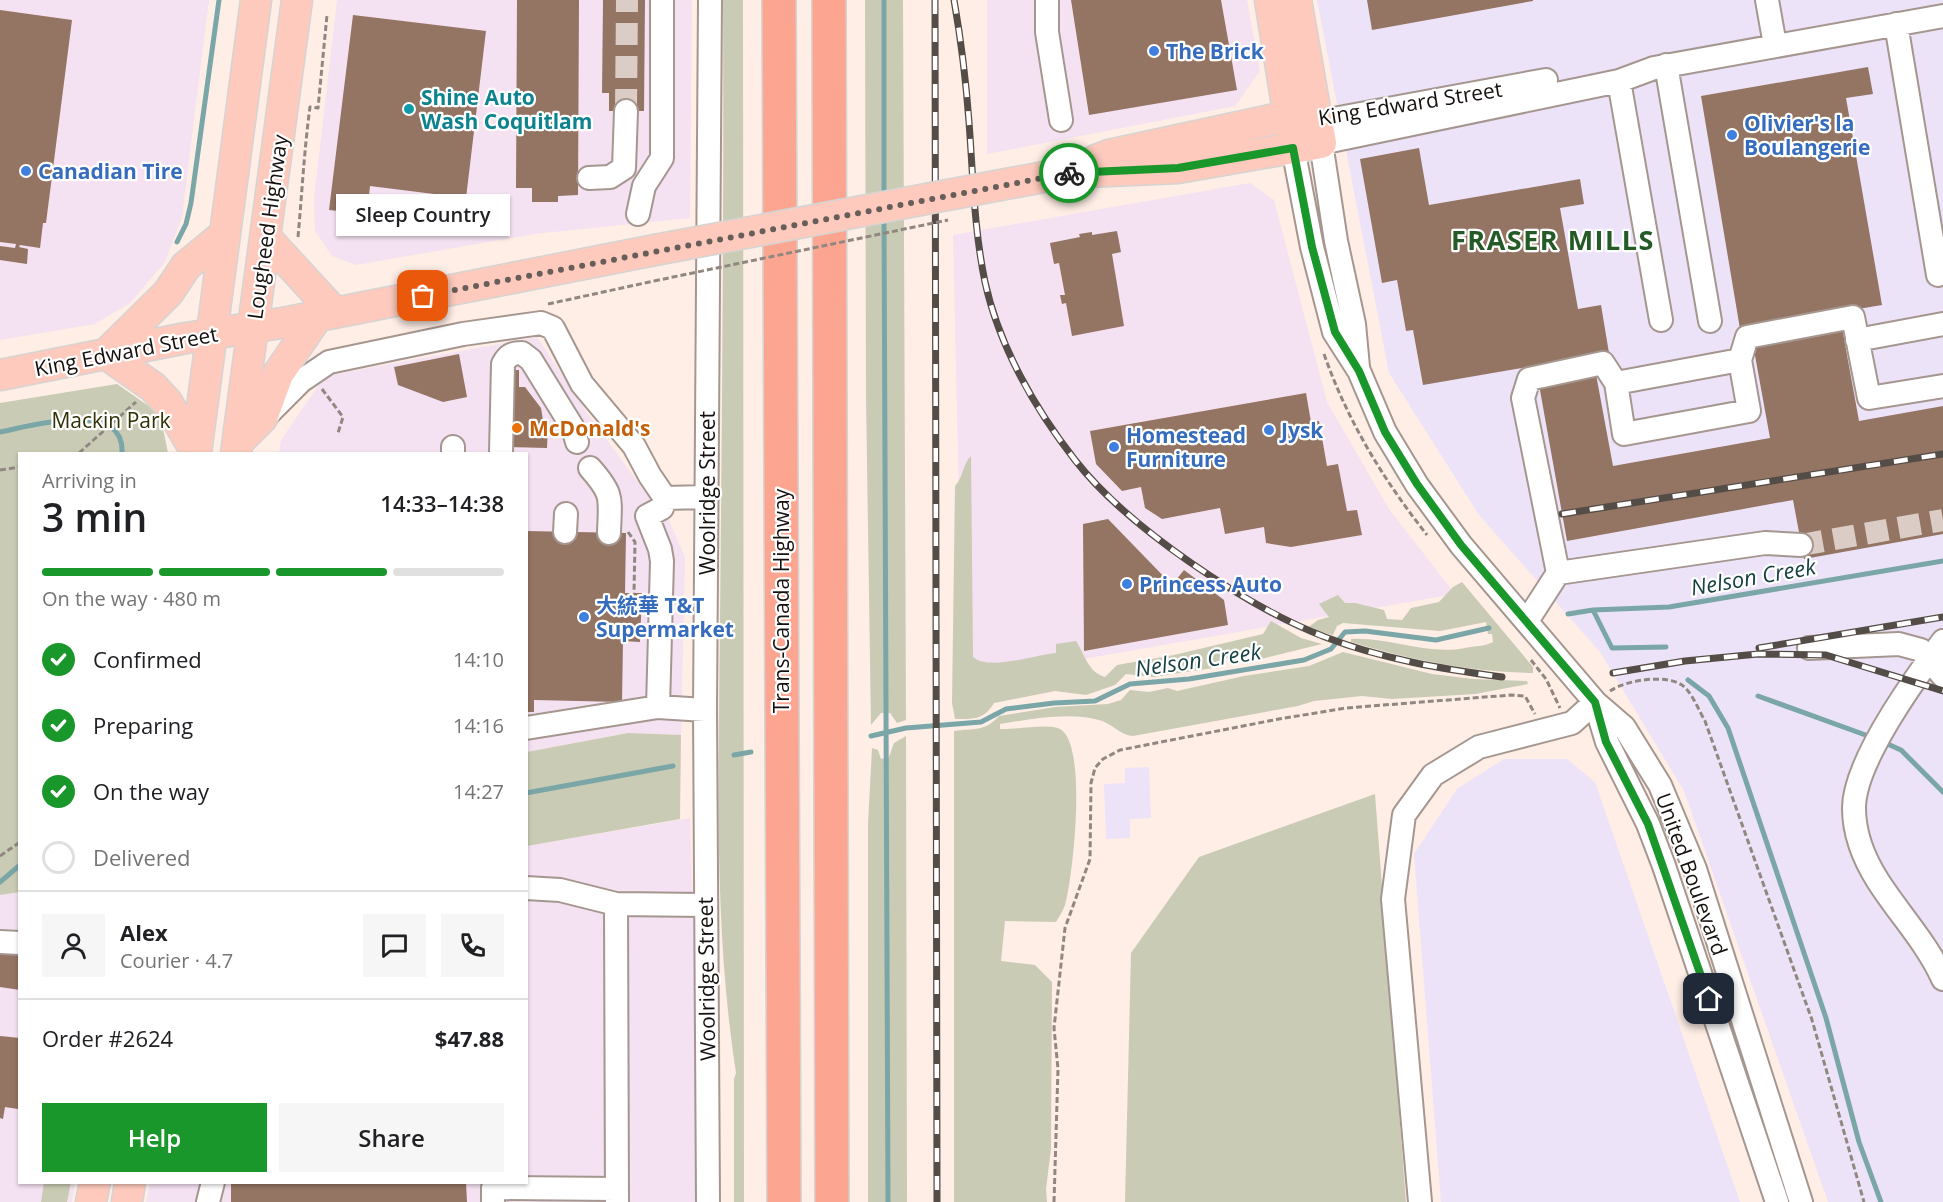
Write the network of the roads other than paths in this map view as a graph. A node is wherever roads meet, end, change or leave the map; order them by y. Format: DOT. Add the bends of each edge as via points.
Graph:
graph roads {
  1 [pos="255,0"];
  2 [pos="297,0"];
  3 [pos="662,0"];
  4 [pos="710,0"];
  5 [pos="779,0"];
  6 [pos="829,0"];
  7 [pos="1047,0"];
  8 [pos="1270,0"];
  9 [pos="1296,0"];
  10 [pos="1767,0"];
  11 [pos="1943,16"];
  12 [pos="1896,24"];
  13 [pos="1775,45"];
  14 [pos="1660,67"];
  15 [pos="1618,81"];
  16 [pos="626,111"];
  17 [pos="1060,120"];
  18 [pos="1305,132"];
  19 [pos="589,178"];
  20 [pos="638,214"];
  21 [pos="225,234"];
  22 [pos="267,239"];
  23 [pos="1938,275"];
  24 [pos="326,315"];
  25 [pos="1661,320"];
  26 [pos="1710,321"];
  27 [pos="1943,324"];
  28 [pos="253,327"];
  29 [pos="212,334"];
  30 [pos="1857,339"];
  31 [pos="106,354"];
  32 [pos="1740,360"];
  33 [pos="0,375"];
  34 [pos="1616,383"];
  35 [pos="1943,386"];
  36 [pos="540,391"];
  37 [pos="262,418"];
  38 [pos="237,447"];
  39 [pos="196,452"];
  40 [pos="501,452"];
  41 [pos="590,468"];
  42 [pos="706,497"];
  43 [pos="665,498"];
  44 [pos="647,516"];
  45 [pos="1801,545"];
  46 [pos="1558,573"];
  47 [pos="1527,621"];
  48 [pos="1809,648"];
  49 [pos="1939,659"];
  50 [pos="1595,702"];
  51 [pos="658,707"];
  52 [pos="705,710"];
  53 [pos="528,728"];
  54 [pos="528,888"];
  55 [pos="616,904"];
  56 [pos="705,905"];
  57 [pos="0,942"];
  58 [pos="18,943"];
  59 [pos="1943,979"];
  60 [pos="784,1104"];
  61 [pos="95,1184"];
  62 [pos="130,1184"];
  63 [pos="212,1184"];
  64 [pos="616,1195"];
  65 [pos="91,1202"];
  66 [pos="127,1202"];
  67 [pos="208,1202"];
  68 [pos="493,1202"];
  69 [pos="708,1202"];
  70 [pos="775,1202"];
  71 [pos="784,1202"];
  72 [pos="832,1202"];
  73 [pos="1420,1202"];
  74 [pos="1777,1202"];
  75 [pos="1802,1202"];
  1 -- 21 [label="main road, Lougheed Highway"];
  2 -- 22 [label="main road, Lougheed Highway"];
  3 -- 20 [label="street" via="662,158 644,186"];
  4 -- 42 [label="street, Woolridge Street"];
  5 -- 60 [label="highway, Trans-Canada Highway"];
  6 -- 72 [label="highway"];
  7 -- 17 [label="street" via="1047,32"];
  8 -- 18 [label="main road, United Boulevard"];
  9 -- 18 [label="main road, United Boulevard"];
  10 -- 13 [label="street"];
  11 -- 12 [label="street, King Edward Street"];
  12 -- 13 [label="street, King Edward Street"];
  12 -- 23 [label="street"];
  13 -- 14 [label="street, King Edward Street"];
  14 -- 15 [label="street, King Edward Street"];
  14 -- 18 [label="street, King Edward Street" via="1614,67"];
  14 -- 26 [label="street"];
  15 -- 18 [label="street, King Edward Street"];
  15 -- 25 [label="street"];
  16 -- 19 [label="street" via="624,168 610,177"];
  18 -- 24 [label="main road, King Edward Street, bridge" via="1109,155 1065,173"];
  18 -- 47 [label="street, United Boulevard" via="1324,299 1335,332 1359,371 1385,432 1417,484 1461,545"];
  21 -- 29 [label="main road, Lougheed Highway"];
  21 -- 31 [label="main road" via="186,266 168,293"];
  22 -- 24 [label="main road"];
  22 -- 28 [label="main road, Lougheed Highway"];
  24 -- 28 [label="main road, King Edward Street"];
  24 -- 37 [label="main road" via="278,374"];
  27 -- 30 [label="street"];
  28 -- 29 [label="main road, King Edward Street"];
  28 -- 38 [label="main road, Lougheed Highway"];
  29 -- 31 [label="main road, King Edward Street"];
  29 -- 39 [label="main road, Lougheed Highway"];
  30 -- 32 [label="street" via="1853,317 1748,337"];
  30 -- 35 [label="street" via="1869,398"];
  31 -- 33 [label="main road, King Edward Street"];
  31 -- 39 [label="main road" via="153,387 167,402"];
  32 -- 34 [label="street"];
  32 -- 34 [label="street" via="1749,411 1624,434"];
  34 -- 46 [label="street" via="1603,363 1529,379 1523,398"];
  36 -- 40 [label="street" via="566,432 577,442 573,428 531,360 522,353 514,353 503,364"];
  37 -- 38 [label="main road"];
  37 -- 43 [label="street" via="300,381 329,362 463,334 541,323 553,328 582,384 634,446"];
  41 -- 44 [label="street" via="607,487 606,522"];
  42 -- 43 [label="street"];
  42 -- 52 [label="street, Woolridge Street"];
  43 -- 44 [label="street" via="662,508"];
  44 -- 51 [label="street" via="662,561"];
  45 -- 46 [label="street" via="1765,543"];
  46 -- 47 [label="street"];
  47 -- 50 [label="street, United Boulevard"];
  48 -- 49 [label="street" via="1899,644"];
  49 -- 59 [label="street" via="1913,682 1866,761 1854,807 1860,846"];
  50 -- 73 [label="street" via="1572,723 1479,747 1433,776 1404,815 1393,898"];
  50 -- 74 [label="street, United Boulevard" via="1606,742 1648,824 1664,866"];
  50 -- 75 [label="street, United Boulevard" via="1634,741 1660,785 1684,839"];
  51 -- 52 [label="street"];
  51 -- 53 [label="street"];
  52 -- 56 [label="street, Woolridge Street"];
  54 -- 55 [label="street" via="560,890"];
  55 -- 56 [label="street"];
  55 -- 64 [label="street"];
  56 -- 69 [label="street, Woolridge Street"];
  57 -- 58 [label="street"];
  60 -- 70 [label="highway"];
  60 -- 71 [label="highway, Trans-Canada Highway"];
  61 -- 65 [label="main road"];
  62 -- 66 [label="main road"];
  63 -- 67 [label="street"];
  64 -- 68 [label="street" via="493,1188"];
}
